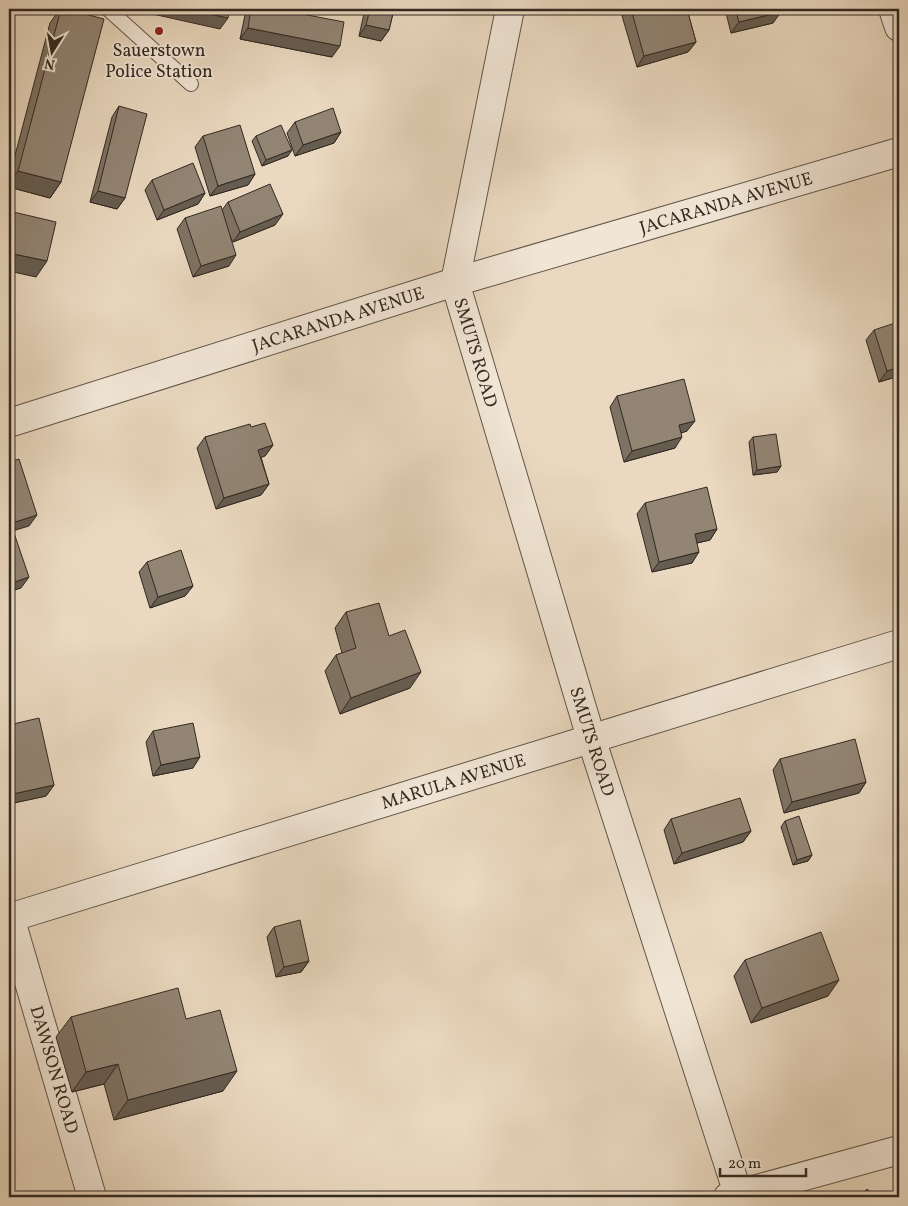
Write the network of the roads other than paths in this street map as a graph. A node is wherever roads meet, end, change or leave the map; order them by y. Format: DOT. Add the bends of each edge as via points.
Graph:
graph roads {
  1 [pos="108,9"];
  2 [pos="510,9"];
  3 [pos="893,9"];
  4 [pos="899,27"];
  5 [pos="190,84"];
  6 [pos="899,152"];
  7 [pos="455,282"];
  8 [pos="9,423"];
  9 [pos="899,644"];
  10 [pos="591,738"];
  11 [pos="9,917"];
  12 [pos="899,1150"];
  13 [pos="735,1196"];
  14 [pos="92,1197"];
  1 -- 5 [label="lane"];
  2 -- 7 [label="street"];
  3 -- 4 [label="street"];
  6 -- 7 [label="street, JACARANDA AVENUE"];
  7 -- 8 [label="street, JACARANDA AVENUE"];
  7 -- 10 [label="street, SMUTS ROAD"];
  9 -- 10 [label="street, MARULA AVENUE"];
  10 -- 11 [label="street, MARULA AVENUE"];
  10 -- 13 [label="street, SMUTS ROAD"];
  11 -- 14 [label="street, DAWSON ROAD"];
  12 -- 13 [label="street"];
}
